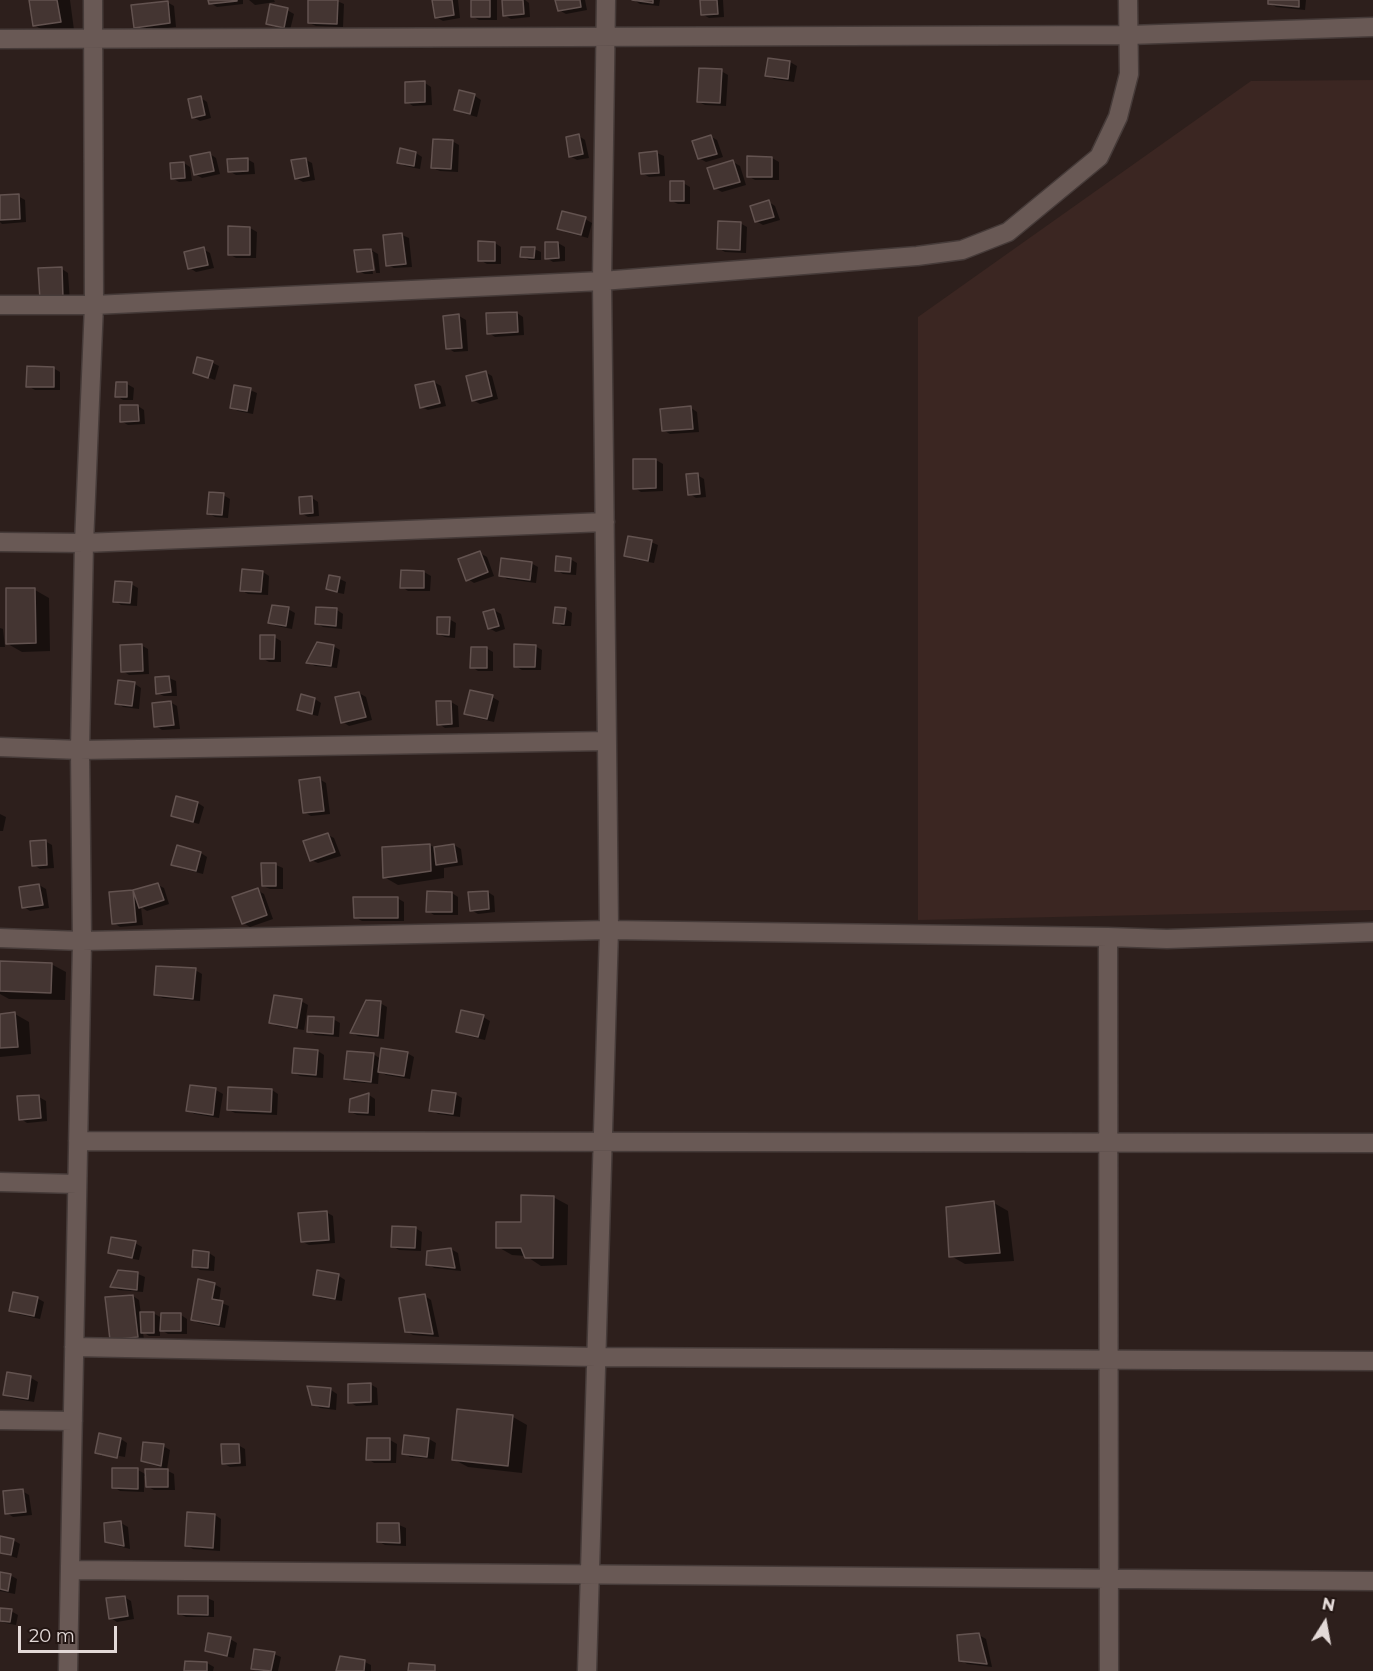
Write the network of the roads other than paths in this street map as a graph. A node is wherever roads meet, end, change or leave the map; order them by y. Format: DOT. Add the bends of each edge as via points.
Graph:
graph roads {
  1 [pos="93,0"];
  2 [pos="606,0"];
  3 [pos="1128,0"];
  4 [pos="1373,27"];
  5 [pos="1129,35"];
  6 [pos="607,37"];
  7 [pos="0,39"];
  8 [pos="93,39"];
  9 [pos="602,281"];
  10 [pos="0,305"];
  11 [pos="94,305"];
  12 [pos="605,522"];
  13 [pos="0,542"];
  14 [pos="84,543"];
  15 [pos="607,741"];
  16 [pos="0,747"];
  17 [pos="80,750"];
  18 [pos="609,930"];
  19 [pos="1373,932"];
  20 [pos="1108,937"];
  21 [pos="0,938"];
  22 [pos="82,941"];
  23 [pos="78,1141"];
  24 [pos="603,1142"];
  25 [pos="1108,1142"];
  26 [pos="1373,1143"];
  27 [pos="0,1182"];
  28 [pos="77,1184"];
  29 [pos="75,1347"];
  30 [pos="596,1357"];
  31 [pos="1109,1359"];
  32 [pos="1373,1360"];
  33 [pos="0,1420"];
  34 [pos="73,1421"];
  35 [pos="70,1570"];
  36 [pos="590,1575"];
  37 [pos="1109,1579"];
  38 [pos="1373,1581"];
  39 [pos="68,1671"];
  40 [pos="588,1671"];
  41 [pos="1109,1671"];
  1 -- 8 [label="street"];
  2 -- 6 [label="street"];
  3 -- 5 [label="street"];
  4 -- 5 [label="street"];
  5 -- 6 [label="street"];
  5 -- 9 [label="street" via="1129,74 1118,117 1099,157 1008,232 962,250 917,256"];
  6 -- 8 [label="street"];
  6 -- 9 [label="street"];
  7 -- 8 [label="street"];
  8 -- 11 [label="street"];
  9 -- 11 [label="street"];
  9 -- 12 [label="street"];
  10 -- 11 [label="street"];
  11 -- 14 [label="street"];
  12 -- 14 [label="street"];
  12 -- 15 [label="street"];
  13 -- 14 [label="street"];
  14 -- 17 [label="street"];
  15 -- 17 [label="street"];
  15 -- 18 [label="street"];
  16 -- 17 [label="street"];
  17 -- 22 [label="street"];
  18 -- 20 [label="street"];
  18 -- 22 [label="street"];
  18 -- 24 [label="street"];
  19 -- 20 [label="street" via="1167,939"];
  20 -- 25 [label="street"];
  21 -- 22 [label="street"];
  22 -- 23 [label="street"];
  23 -- 24 [label="street"];
  23 -- 28 [label="street"];
  24 -- 25 [label="street"];
  24 -- 30 [label="street"];
  25 -- 26 [label="street"];
  25 -- 31 [label="street"];
  27 -- 28 [label="street"];
  28 -- 29 [label="street"];
  29 -- 30 [label="street"];
  29 -- 34 [label="street"];
  30 -- 31 [label="street"];
  30 -- 36 [label="street"];
  31 -- 32 [label="street"];
  31 -- 37 [label="street"];
  33 -- 34 [label="street"];
  34 -- 35 [label="street"];
  35 -- 36 [label="street"];
  35 -- 39 [label="street"];
  36 -- 37 [label="street"];
  36 -- 40 [label="street"];
  37 -- 38 [label="street"];
  37 -- 41 [label="street"];
}
